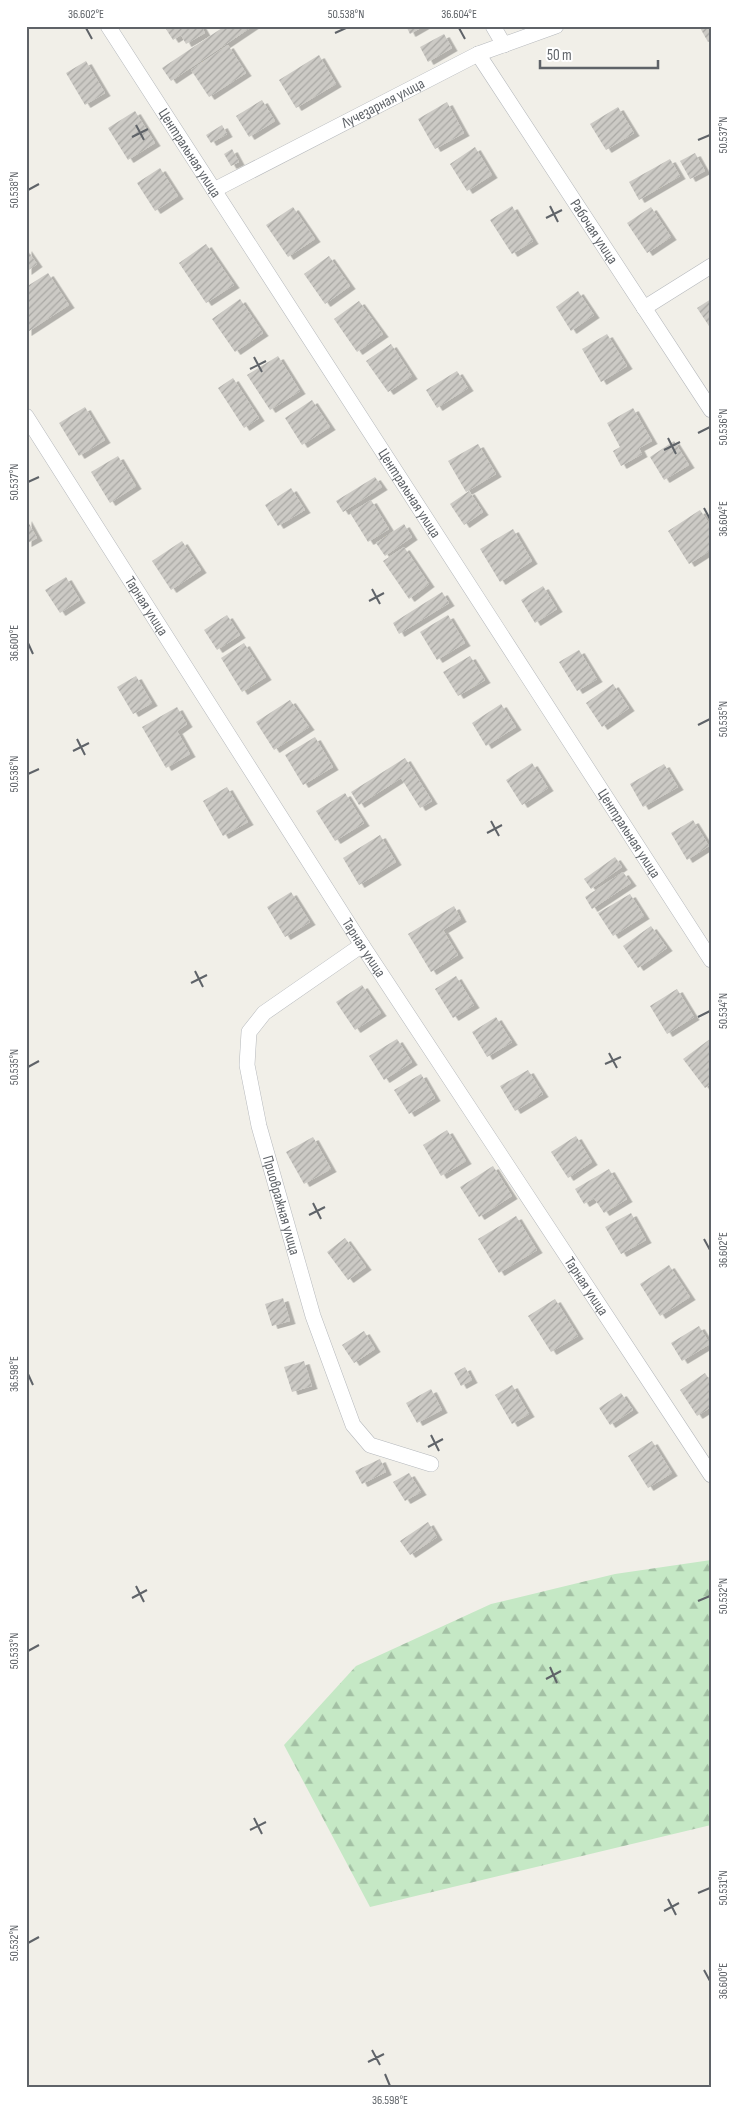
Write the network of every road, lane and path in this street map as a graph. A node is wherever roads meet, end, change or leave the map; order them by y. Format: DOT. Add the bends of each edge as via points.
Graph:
graph roads {
  1 [pos="108,26"];
  2 [pos="492,26"];
  3 [pos="556,26"];
  4 [pos="504,45"];
  5 [pos="478,54"];
  6 [pos="214,190"];
  7 [pos="711,266"];
  8 [pos="644,308"];
  9 [pos="711,410"];
  10 [pos="26,416"];
  11 [pos="362,945"];
  12 [pos="711,960"];
  13 [pos="431,1464"];
  14 [pos="711,1475"];
  1 -- 6 [label="street, Центральная улица"];
  2 -- 4 [label="street"];
  3 -- 4 [label="street, Лучезарная улица"];
  4 -- 5 [label="street, Лучезарная улица"];
  5 -- 6 [label="street, Лучезарная улица"];
  5 -- 8 [label="street, Рабочая улица"];
  6 -- 12 [label="street, Центральная улица"];
  7 -- 8 [label="street"];
  8 -- 9 [label="street, Рабочая улица"];
  10 -- 11 [label="street, Тарная улица"];
  11 -- 13 [label="street, Приовражная улица" via="264,1013 249,1032 247,1065 259,1126 312,1316 353,1425 370,1445"];
  11 -- 14 [label="street, Тарная улица"];
}
